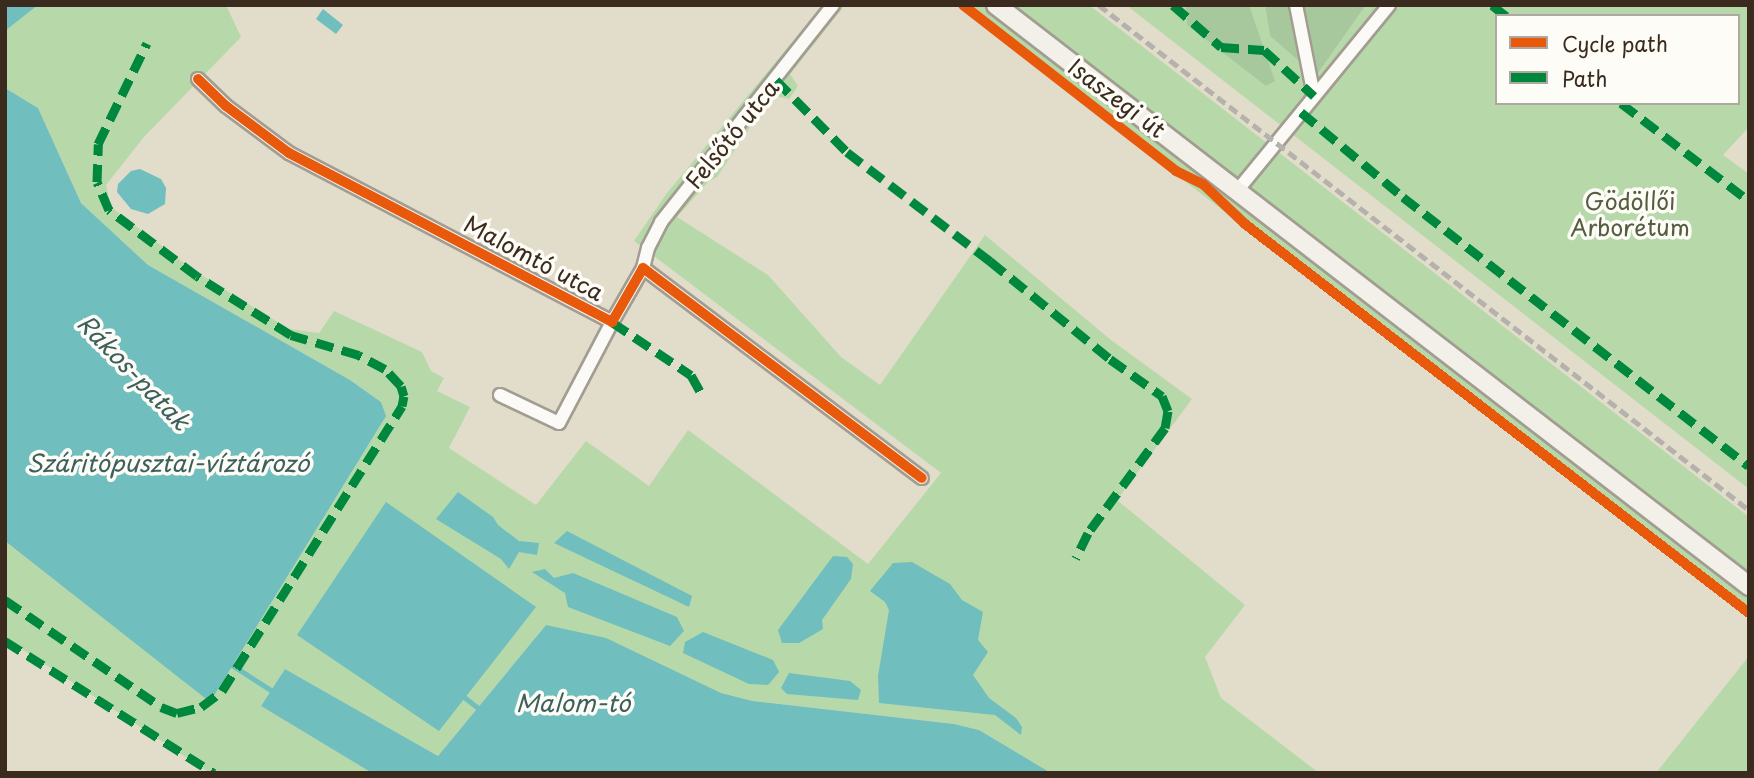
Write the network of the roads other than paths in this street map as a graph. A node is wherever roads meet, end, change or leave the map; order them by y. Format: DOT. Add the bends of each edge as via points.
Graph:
graph roads {
  1 [pos="834,5"];
  2 [pos="996,5"];
  3 [pos="1296,5"];
  4 [pos="1389,5"];
  5 [pos="198,79"];
  6 [pos="1314,96"];
  7 [pos="1237,191"];
  8 [pos="643,268"];
  9 [pos="612,322"];
  10 [pos="500,395"];
  11 [pos="922,478"];
  12 [pos="1749,586"];
  1 -- 8 [label="street, Felsőtó utca" via="660,222"];
  2 -- 7 [label="main road, Isaszegi út"];
  3 -- 6 [label="street"];
  4 -- 6 [label="street"];
  5 -- 9 [label="street, Malomtó utca" via="289,153"];
  6 -- 7 [label="street"];
  7 -- 12 [label="main road, Isaszegi út"];
  8 -- 9 [label="street, Malomtó utca"];
  8 -- 11 [label="street"];
  9 -- 10 [label="street" via="559,423"];
}
